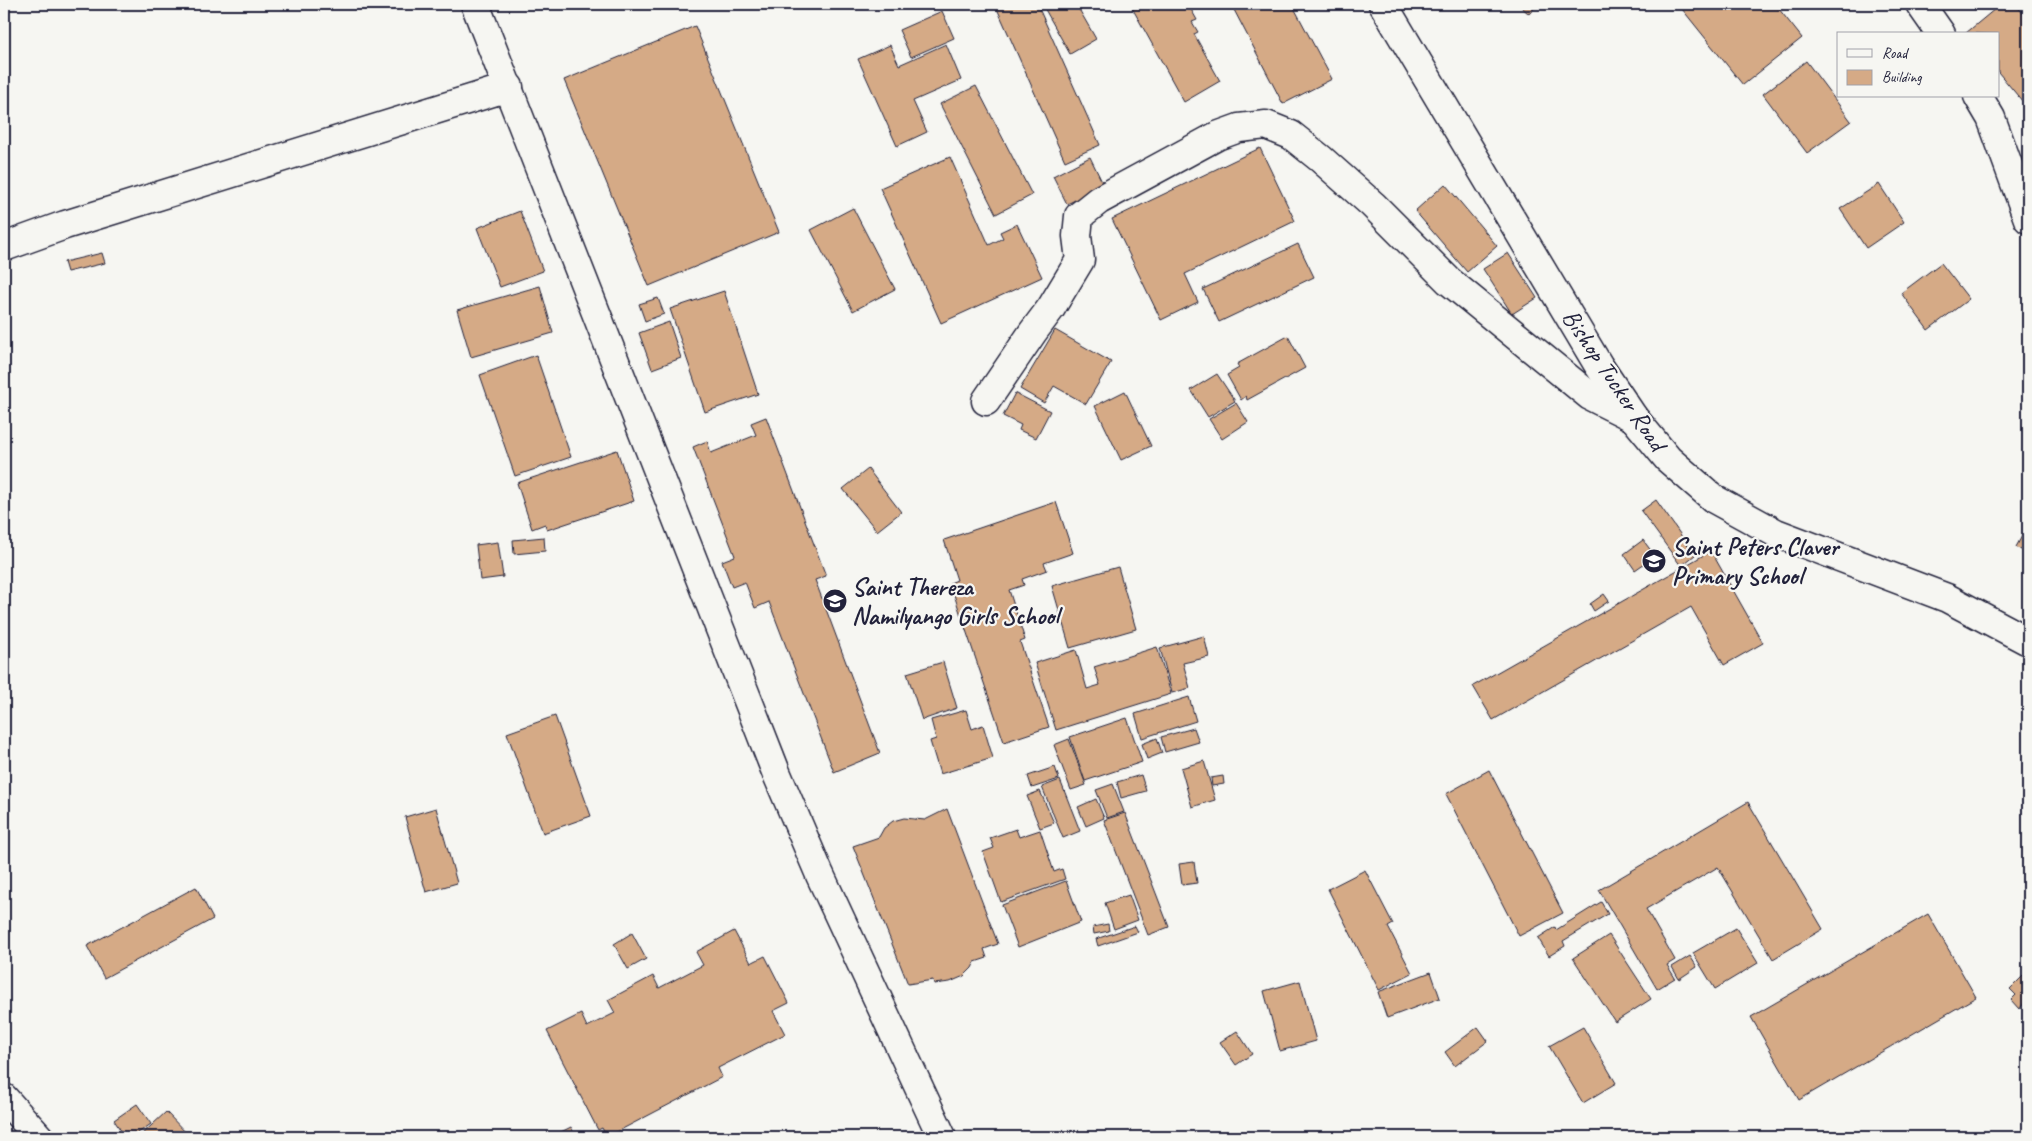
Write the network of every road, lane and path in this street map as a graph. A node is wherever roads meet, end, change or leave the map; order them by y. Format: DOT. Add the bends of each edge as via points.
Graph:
graph roads {
  1 [pos="475,4"];
  2 [pos="1383,4"];
  3 [pos="1920,4"];
  4 [pos="1941,32"];
  5 [pos="509,87"];
  6 [pos="1979,98"];
  7 [pos="2028,219"];
  8 [pos="4,247"];
  9 [pos="986,401"];
  10 [pos="1634,418"];
  11 [pos="2028,641"];
  12 [pos="4,1098"];
  13 [pos="39,1137"];
  14 [pos="942,1137"];
  1 -- 5 [label="street"];
  2 -- 10 [label="street, Bishop Tucker Road" via="1594,357"];
  3 -- 4 [label="street"];
  5 -- 8 [label="street" via="65,225"];
  5 -- 14 [label="street" via="776,772 820,875"];
  6 -- 7 [label="street" via="1991,118"];
  9 -- 10 [label="street" via="1080,260 1079,216 1098,200 1217,136 1240,128 1266,125 1291,134 1321,159 1449,280 1590,396"];
  10 -- 11 [label="street, Bishop Tucker Road" via="1668,459 1714,499 1776,533 1947,598"];
  12 -- 13 [label="street"];
}
